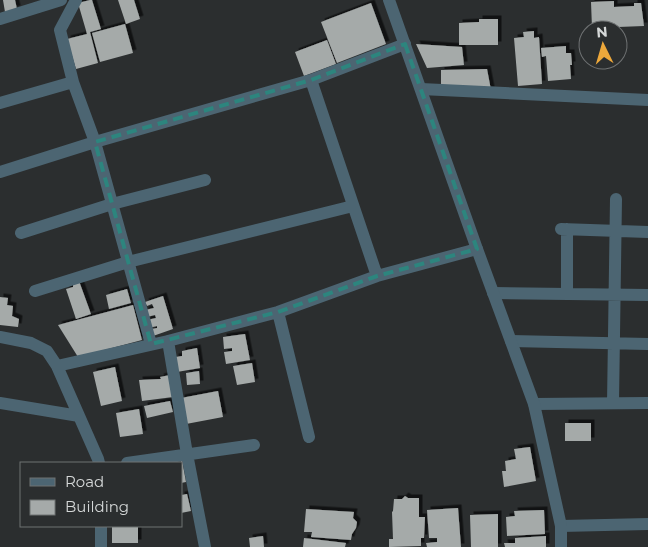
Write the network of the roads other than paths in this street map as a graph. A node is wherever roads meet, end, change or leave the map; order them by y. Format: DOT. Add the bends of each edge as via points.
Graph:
graph roads {
  1 [pos="61,0"];
  2 [pos="76,0"];
  3 [pos="389,0"];
  4 [pos="0,19"];
  5 [pos="406,44"];
  6 [pos="311,80"];
  7 [pos="73,82"];
  8 [pos="421,89"];
  9 [pos="648,100"];
  10 [pos="0,103"];
  11 [pos="95,142"];
  12 [pos="0,172"];
  13 [pos="205,180"];
  14 [pos="616,200"];
  15 [pos="112,204"];
  16 [pos="353,206"];
  17 [pos="616,231"];
  18 [pos="648,232"];
  19 [pos="21,233"];
  20 [pos="477,249"];
  21 [pos="128,262"];
  22 [pos="377,276"];
  23 [pos="34,291"];
  24 [pos="493,293"];
  25 [pos="567,294"];
  26 [pos="615,295"];
  27 [pos="648,295"];
  28 [pos="278,312"];
  29 [pos="0,337"];
  30 [pos="168,341"];
  31 [pos="511,341"];
  32 [pos="151,344"];
  33 [pos="614,344"];
  34 [pos="648,344"];
  35 [pos="57,366"];
  36 [pos="0,403"];
  37 [pos="613,403"];
  38 [pos="648,403"];
  39 [pos="534,404"];
  40 [pos="79,416"];
  41 [pos="309,437"];
  42 [pos="254,445"];
  43 [pos="187,454"];
  44 [pos="99,462"];
  45 [pos="134,462"];
  46 [pos="648,524"];
  47 [pos="561,526"];
  48 [pos="101,527"];
  49 [pos="101,547"];
  50 [pos="205,547"];
  51 [pos="561,547"];
  1 -- 4 [label="street"];
  2 -- 7 [label="street" via="60,30"];
  3 -- 5 [label="street"];
  5 -- 6 [label="street"];
  5 -- 8 [label="street"];
  6 -- 11 [label="street"];
  6 -- 16 [label="street"];
  7 -- 10 [label="street"];
  7 -- 11 [label="street"];
  8 -- 9 [label="street"];
  8 -- 20 [label="street"];
  11 -- 12 [label="street"];
  11 -- 15 [label="street"];
  13 -- 15 [label="street"];
  14 -- 17 [label="street"];
  15 -- 19 [label="street"];
  15 -- 21 [label="street"];
  16 -- 21 [label="street"];
  16 -- 22 [label="street"];
  17 -- 18 [label="street"];
  17 -- 25 [label="street" via="564,229"];
  17 -- 26 [label="street"];
  20 -- 22 [label="street"];
  20 -- 24 [label="street"];
  21 -- 23 [label="street"];
  21 -- 32 [label="street"];
  22 -- 28 [label="street"];
  24 -- 25 [label="street"];
  24 -- 31 [label="street"];
  25 -- 26 [label="street"];
  26 -- 27 [label="street"];
  26 -- 33 [label="street"];
  28 -- 30 [label="street"];
  28 -- 41 [label="street"];
  29 -- 35 [label="street" via="31,343 47,352"];
  30 -- 32 [label="street"];
  30 -- 43 [label="street"];
  31 -- 33 [label="street"];
  31 -- 39 [label="street"];
  32 -- 35 [label="street"];
  33 -- 34 [label="street"];
  33 -- 37 [label="street"];
  35 -- 40 [label="street"];
  36 -- 40 [label="street"];
  37 -- 38 [label="street"];
  37 -- 39 [label="street"];
  39 -- 47 [label="street"];
  40 -- 44 [label="street"];
  42 -- 43 [label="street"];
  43 -- 45 [label="street"];
  43 -- 50 [label="street"];
  46 -- 47 [label="street"];
  47 -- 51 [label="street"];
  48 -- 49 [label="street"];
}
